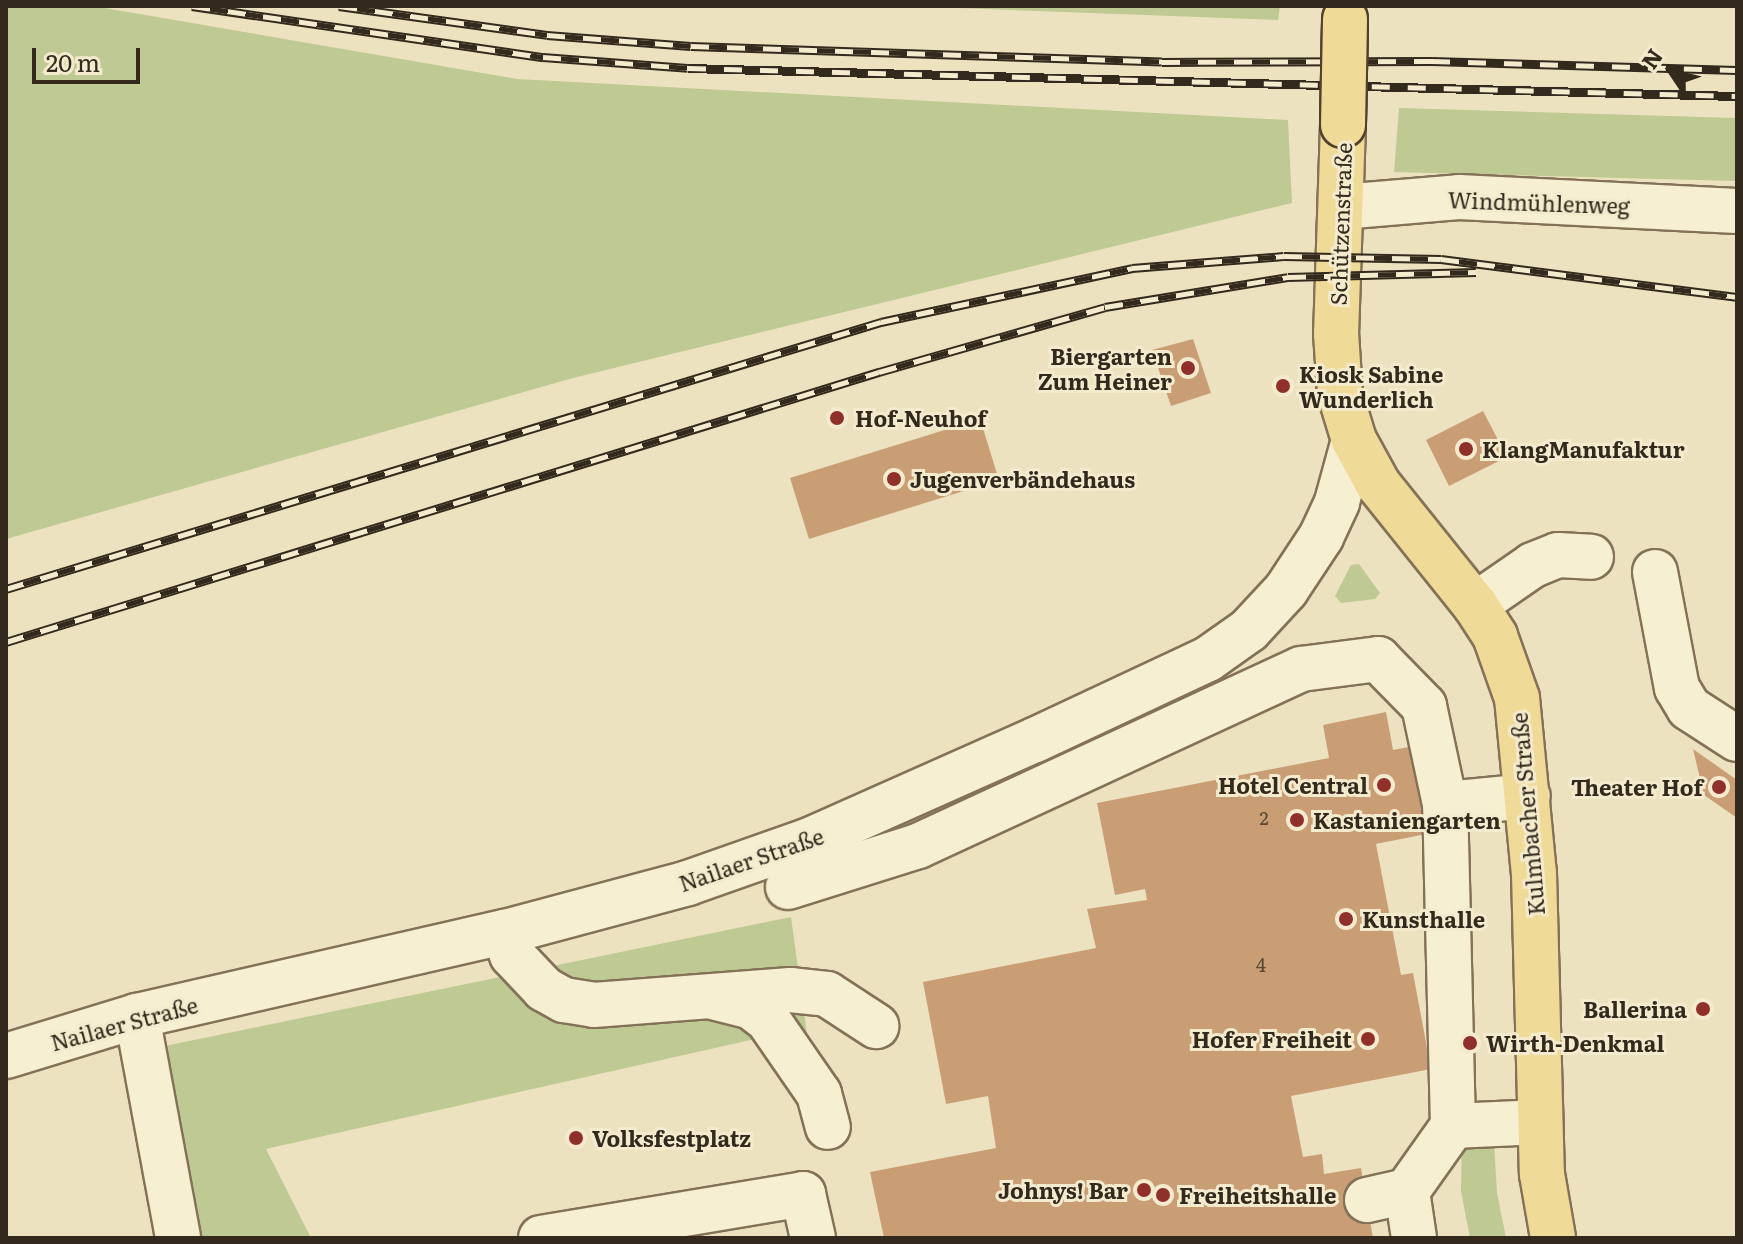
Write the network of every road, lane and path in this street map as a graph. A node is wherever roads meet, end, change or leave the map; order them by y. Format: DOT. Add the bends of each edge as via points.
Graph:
graph roads {
  1 [pos="1346,12"];
  2 [pos="1341,207"];
  3 [pos="1737,211"];
  4 [pos="1354,440"];
  5 [pos="1591,557"];
  6 [pos="1655,572"];
  7 [pos="1475,605"];
  8 [pos="1737,739"];
  9 [pos="1528,796"];
  10 [pos="1445,804"];
  11 [pos="788,887"];
  12 [pos="505,932"];
  13 [pos="706,997"];
  14 [pos="137,1016"];
  15 [pos="876,1026"];
  16 [pos="6,1056"];
  17 [pos="1540,1122"];
  18 [pos="1453,1126"];
  19 [pos="828,1127"];
  20 [pos="178,1238"];
  21 [pos="541,1238"];
  22 [pos="813,1238"];
  23 [pos="1414,1238"];
  24 [pos="1553,1238"];
  1 -- 2 [label="main road, Schützenstraße, bridge"];
  2 -- 3 [label="street, Windmühlenweg" via="1459,197"];
  2 -- 4 [label="main road, Schützenstraße" via="1336,333 1340,394"];
  4 -- 7 [label="main road, Kulmbacher Straße" via="1378,484"];
  4 -- 12 [label="street, Nailaer Straße" via="1337,502 1306,563 1272,607 1208,659 810,840 688,883"];
  5 -- 7 [label="street" via="1558,555 1533,565"];
  6 -- 8 [label="street" via="1677,688 1689,708"];
  7 -- 9 [label="main road, Kulmbacher Straße" via="1512,681"];
  9 -- 10 [label="street"];
  9 -- 17 [label="main road, Kulmbacher Straße"];
  10 -- 11 [label="street" via="1424,706 1378,659 1301,669 918,846"];
  10 -- 18 [label="street"];
  12 -- 13 [label="street" via="512,955 544,989 564,1000 594,1005"];
  12 -- 14 [label="street, Nailaer Straße"];
  13 -- 15 [label="street" via="790,990 827,994"];
  13 -- 19 [label="street" via="733,999 768,1020 819,1094"];
  14 -- 16 [label="street, Nailaer Straße"];
  14 -- 20 [label="street"];
  17 -- 18 [label="street"];
  17 -- 24 [label="main road, Kulmbacher Straße"];
  18 -- 23 [label="street" via="1387,1195"];
  21 -- 22 [label="street" via="803,1194"];
}
